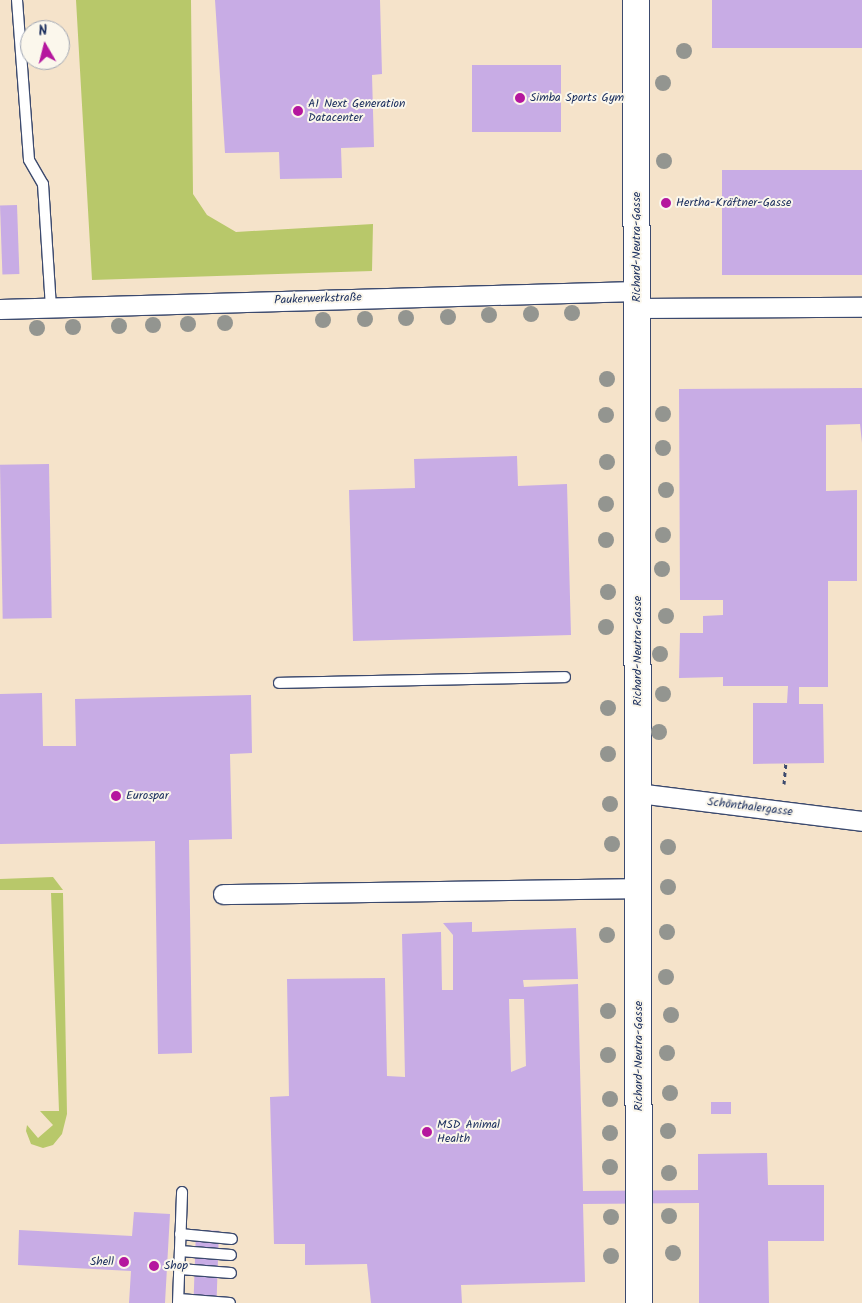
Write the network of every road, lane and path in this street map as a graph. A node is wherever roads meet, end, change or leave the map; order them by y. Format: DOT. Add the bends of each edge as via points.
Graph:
graph roads {
  1 [pos="17,0"];
  2 [pos="636,0"];
  3 [pos="637,299"];
  4 [pos="51,307"];
  5 [pos="862,307"];
  6 [pos="0,309"];
  7 [pos="565,677"];
  8 [pos="279,683"];
  9 [pos="786,763"];
  10 [pos="784,784"];
  11 [pos="638,793"];
  12 [pos="862,821"];
  13 [pos="638,888"];
  14 [pos="223,894"];
  15 [pos="182,1192"];
  16 [pos="180,1234"];
  17 [pos="232,1239"];
  18 [pos="180,1251"];
  19 [pos="231,1255"];
  20 [pos="180,1269"];
  21 [pos="231,1273"];
  22 [pos="179,1301"];
  23 [pos="230,1303"];
  24 [pos="639,1303"];
  1 -- 4 [label="lane" via="29,160 43,184"];
  2 -- 3 [label="street, Richard-Neutra-Gasse"];
  3 -- 4 [label="street, Paukerwerkstraße"];
  3 -- 5 [label="street"];
  3 -- 11 [label="street, Richard-Neutra-Gasse"];
  4 -- 6 [label="street, Paukerwerkstraße"];
  7 -- 8 [label="lane"];
  9 -- 10 [label="path"];
  11 -- 12 [label="street, Schönthalergasse"];
  11 -- 13 [label="street, Richard-Neutra-Gasse"];
  13 -- 14 [label="street"];
  13 -- 24 [label="street, Richard-Neutra-Gasse"];
  15 -- 16 [label="lane"];
  16 -- 17 [label="lane"];
  16 -- 18 [label="lane"];
  18 -- 19 [label="lane"];
  18 -- 20 [label="lane"];
  20 -- 21 [label="lane"];
  20 -- 22 [label="lane"];
  22 -- 23 [label="lane"];
}
